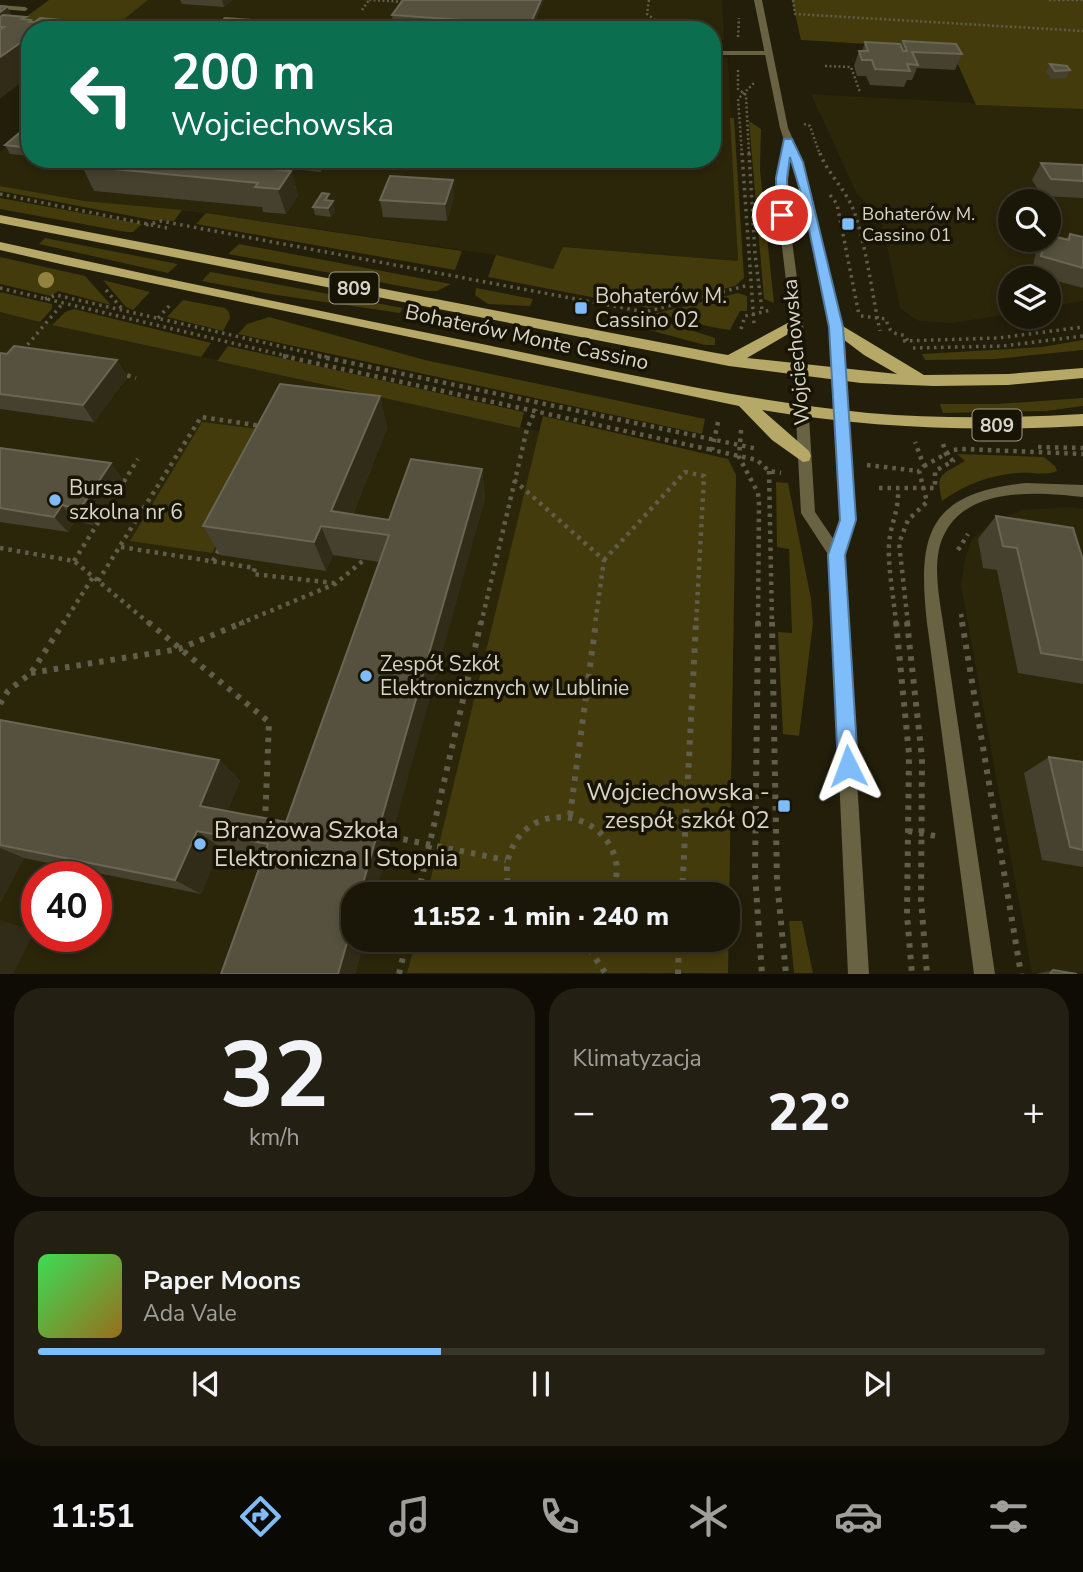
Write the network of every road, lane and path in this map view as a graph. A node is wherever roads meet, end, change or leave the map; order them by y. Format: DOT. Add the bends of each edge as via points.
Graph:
graph roads {
  1 [pos="369,0"];
  2 [pos="649,0"];
  3 [pos="758,0"];
  4 [pos="793,0"];
  5 [pos="1049,0"];
  6 [pos="1083,0"];
  7 [pos="407,2"];
  8 [pos="0,7"];
  9 [pos="25,9"];
  10 [pos="739,13"];
  11 [pos="225,19"];
  12 [pos="253,21"];
  13 [pos="656,21"];
  14 [pos="1083,31"];
  15 [pos="768,53"];
  16 [pos="721,54"];
  17 [pos="737,55"];
  18 [pos="825,66"];
  19 [pos="772,67"];
  20 [pos="743,92"];
  21 [pos="860,92"];
  22 [pos="810,126"];
  23 [pos="788,141"];
  24 [pos="0,194"];
  25 [pos="0,219"];
  26 [pos="150,223"];
  27 [pos="168,228"];
  28 [pos="119,242"];
  29 [pos="0,246"];
  30 [pos="749,285"];
  31 [pos="0,288"];
  32 [pos="45,299"];
  33 [pos="64,303"];
  34 [pos="762,310"];
  35 [pos="771,310"];
  36 [pos="752,313"];
  37 [pos="850,315"];
  38 [pos="878,318"];
  39 [pos="755,320"];
  40 [pos="797,323"];
  41 [pos="836,327"];
  42 [pos="1083,327"];
  43 [pos="879,329"];
  44 [pos="740,333"];
  45 [pos="1083,336"];
  46 [pos="898,341"];
  47 [pos="908,341"];
  48 [pos="25,347"];
  49 [pos="912,348"];
  50 [pos="29,354"];
  51 [pos="19,355"];
  52 [pos="916,358"];
  53 [pos="729,361"];
  54 [pos="106,371"];
  55 [pos="801,372"];
  56 [pos="1083,373"];
  57 [pos="841,377"];
  58 [pos="136,378"];
  59 [pos="925,382"];
  60 [pos="745,402"];
  61 [pos="536,409"];
  62 [pos="803,412"];
  63 [pos="842,417"];
  64 [pos="1083,420"];
  65 [pos="718,422"];
  66 [pos="268,427"];
  67 [pos="741,430"];
  68 [pos="713,441"];
  69 [pos="942,441"];
  70 [pos="915,443"];
  71 [pos="738,446"];
  72 [pos="712,450"];
  73 [pos="946,454"];
  74 [pos="1083,454"];
  75 [pos="803,456"];
  76 [pos="739,457"];
  77 [pos="138,459"];
  78 [pos="881,467"];
  79 [pos="921,469"];
  80 [pos="769,471"];
  81 [pos="781,473"];
  82 [pos="514,480"];
  83 [pos="923,486"];
  84 [pos="879,488"];
  85 [pos="898,491"];
  86 [pos="1083,491"];
  87 [pos="976,527"];
  88 [pos="225,537"];
  89 [pos="121,547"];
  90 [pos="0,548"];
  91 [pos="836,555"];
  92 [pos="365,559"];
  93 [pos="604,560"];
  94 [pos="74,561"];
  95 [pos="213,561"];
  96 [pos="956,564"];
  97 [pos="95,579"];
  98 [pos="335,584"];
  99 [pos="960,603"];
  100 [pos="179,649"];
  101 [pos="31,673"];
  102 [pos="0,704"];
  103 [pos="570,815"];
  104 [pos="908,831"];
  105 [pos="265,832"];
  106 [pos="922,834"];
  107 [pos="392,837"];
  108 [pos="947,838"];
  109 [pos="429,844"];
  110 [pos="506,860"];
  111 [pos="421,882"];
  112 [pos="506,882"];
  113 [pos="615,882"];
  114 [pos="683,882"];
  115 [pos="404,952"];
  116 [pos="591,952"];
  117 [pos="679,952"];
  118 [pos="399,974"];
  119 [pos="606,974"];
  120 [pos="678,974"];
  121 [pos="761,974"];
  122 [pos="786,974"];
  123 [pos="859,974"];
  124 [pos="912,974"];
  125 [pos="927,974"];
  126 [pos="985,974"];
  127 [pos="1021,974"];
  1 -- 7 [label="path"];
  2 -- 13 [label="path" via="647,14"];
  3 -- 15 [label="street, Wojciechowska"];
  4 -- 14 [label="path" via="794,14"];
  5 -- 6 [label="path"];
  8 -- 9 [label="lane"];
  10 -- 17 [label="path"];
  11 -- 12 [label="lane"];
  15 -- 17 [label="lane"];
  15 -- 19 [label="street, Wojciechowska"];
  16 -- 17 [label="lane"];
  17 -- 20 [label="path" via="738,89"];
  18 -- 21 [label="path" via="851,67"];
  19 -- 20 [label="path"];
  19 -- 23 [label="street, Wojciechowska"];
  20 -- 30 [label="path" via="738,99"];
  20 -- 34 [label="path"];
  22 -- 38 [label="path" via="823,162 845,190 855,214"];
  23 -- 40 [label="street, Wojciechowska" via="781,196"];
  23 -- 41 [label="street, Wojciechowska" via="808,200"];
  24 -- 26 [label="path"];
  25 -- 28 [label="main road, Bohaterów Monte Cassino / 809"];
  26 -- 27 [label="path"];
  26 -- 28 [label="path"];
  26 -- 30 [label="path" via="161,221 645,312"];
  28 -- 53 [label="main road, Bohaterów Monte Cassino / 809"];
  29 -- 60 [label="main road, Bohaterów Monte Cassino / 809"];
  30 -- 36 [label="path"];
  31 -- 32 [label="path"];
  32 -- 33 [label="path"];
  32 -- 68 [label="path" via="56,295"];
  33 -- 48 [label="path"];
  33 -- 61 [label="path" via="221,342"];
  34 -- 35 [label="path"];
  34 -- 36 [label="path"];
  36 -- 39 [label="path"];
  36 -- 44 [label="path" via="745,316"];
  37 -- 38 [label="path"];
  38 -- 43 [label="path"];
  38 -- 47 [label="path" via="886,318 894,334 904,335"];
  40 -- 53 [label="main road"];
  40 -- 55 [label="street, Wojciechowska"];
  41 -- 57 [label="street, Wojciechowska"];
  41 -- 59 [label="main road"];
  42 -- 47 [label="path" via="998,338"];
  45 -- 49 [label="path" via="1003,346"];
  46 -- 47 [label="path"];
  47 -- 49 [label="path"];
  48 -- 50 [label="path"];
  48 -- 51 [label="path"];
  49 -- 52 [label="path"];
  53 -- 55 [label="main road, Bohaterów Monte Cassino / 809"];
  54 -- 58 [label="path"];
  55 -- 57 [label="main road, Bohaterów Monte Cassino / 809"];
  55 -- 62 [label="street, Wojciechowska"];
  56 -- 59 [label="main road, 809"];
  57 -- 59 [label="main road, 809"];
  57 -- 63 [label="street, Wojciechowska"];
  60 -- 62 [label="main road, Bohaterów Monte Cassino / 809"];
  60 -- 75 [label="main road"];
  61 -- 72 [label="path"];
  61 -- 82 [label="path"];
  62 -- 63 [label="main road, Bohaterów Monte Cassino / 809"];
  62 -- 75 [label="street, Wojciechowska"];
  63 -- 64 [label="main road, 809" via="937,426"];
  63 -- 91 [label="street, Wojciechowska" via="848,520"];
  65 -- 68 [label="path"];
  66 -- 89 [label="path" via="201,417"];
  67 -- 71 [label="path"];
  68 -- 71 [label="path"];
  68 -- 72 [label="path"];
  69 -- 73 [label="path"];
  70 -- 79 [label="path"];
  71 -- 76 [label="path"];
  72 -- 76 [label="path"];
  73 -- 74 [label="path" via="962,450"];
  73 -- 79 [label="path"];
  73 -- 83 [label="path" via="953,461 935,471 935,488"];
  75 -- 91 [label="street, Wojciechowska" via="808,513"];
  76 -- 80 [label="path" via="757,460"];
  76 -- 121 [label="path" via="759,504 755,874"];
  77 -- 94 [label="path"];
  78 -- 79 [label="path"];
  79 -- 83 [label="path"];
  80 -- 81 [label="path"];
  80 -- 122 [label="path" via="777,881"];
  82 -- 93 [label="path"];
  82 -- 109 [label="path"];
  83 -- 85 [label="path"];
  83 -- 106 [label="path" via="926,502 908,520 900,543 922,758"];
  84 -- 85 [label="path"];
  85 -- 104 [label="path" via="899,508 889,549 909,754"];
  86 -- 126 [label="street" via="1017,488 972,501 940,527 934,543 930,573"];
  87 -- 96 [label="path" via="958,551"];
  88 -- 95 [label="path"];
  89 -- 95 [label="path"];
  89 -- 97 [label="path"];
  90 -- 94 [label="path"];
  91 -- 123 [label="street, Wojciechowska"];
  92 -- 98 [label="path"];
  93 -- 103 [label="path"];
  93 -- 114 [label="path" via="685,472 704,476"];
  94 -- 97 [label="path"];
  95 -- 98 [label="path" via="256,568 253,574"];
  97 -- 100 [label="path"];
  97 -- 101 [label="path"];
  98 -- 100 [label="path"];
  99 -- 127 [label="path"];
  100 -- 101 [label="path"];
  100 -- 105 [label="path" via="269,722"];
  101 -- 102 [label="path" via="8,691"];
  103 -- 110 [label="path" via="554,815 531,824 513,843"];
  103 -- 113 [label="path" via="601,834 617,869"];
  104 -- 106 [label="path"];
  104 -- 124 [label="path"];
  106 -- 108 [label="path"];
  106 -- 125 [label="path"];
  107 -- 109 [label="path"];
  109 -- 110 [label="path"];
  109 -- 111 [label="path"];
  110 -- 112 [label="path"];
  115 -- 118 [label="path"];
  116 -- 119 [label="path"];
  117 -- 120 [label="path"];
}
